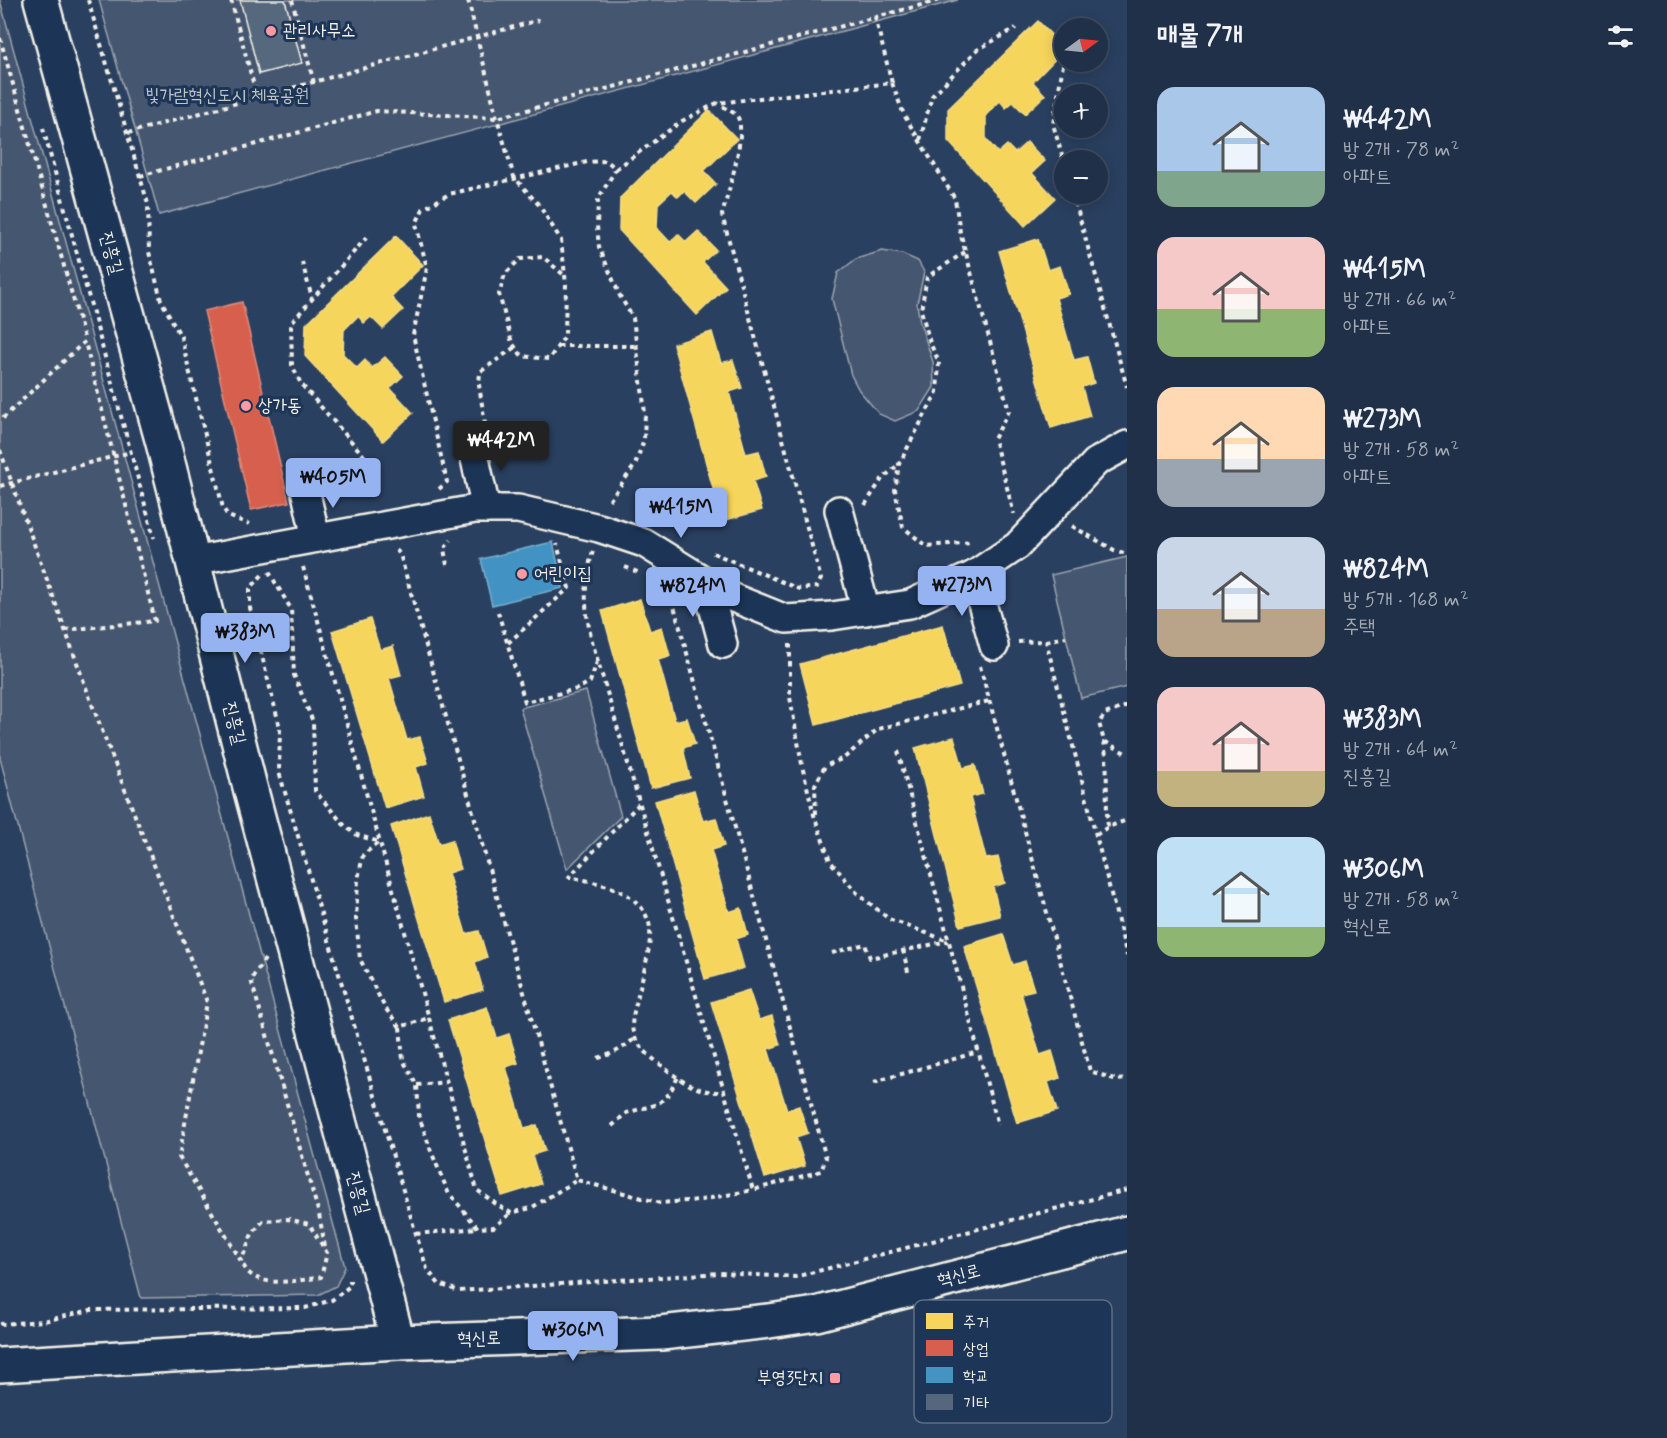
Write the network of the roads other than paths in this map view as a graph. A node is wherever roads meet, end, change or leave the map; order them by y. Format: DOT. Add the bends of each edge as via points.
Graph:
graph roads {
  1 [pos="41,0"];
  2 [pos="479,435"];
  3 [pos="1127,445"];
  4 [pos="305,489"];
  5 [pos="486,509"];
  6 [pos="851,512"];
  7 [pos="315,550"];
  8 [pos="193,561"];
  9 [pos="974,575"];
  10 [pos="706,581"];
  11 [pos="866,611"];
  12 [pos="723,644"];
  13 [pos="993,650"];
  14 [pos="1127,1233"];
  15 [pos="398,1342"];
  16 [pos="0,1365"];
  1 -- 8 [label="street, 진흥길"];
  2 -- 5 [label="street"];
  3 -- 9 [label="street" via="1096,462 1017,546"];
  4 -- 7 [label="street"];
  5 -- 7 [label="street"];
  5 -- 10 [label="street" via="518,509 591,543 644,543"];
  6 -- 11 [label="street"];
  7 -- 8 [label="street"];
  8 -- 15 [label="street, 진흥길"];
  9 -- 11 [label="street" via="910,604"];
  9 -- 13 [label="street"];
  10 -- 11 [label="street" via="731,597 786,619"];
  10 -- 12 [label="street"];
  14 -- 15 [label="street, 혁신로" via="816,1314 770,1321 661,1333"];
  15 -- 16 [label="street, 혁신로"];
}
